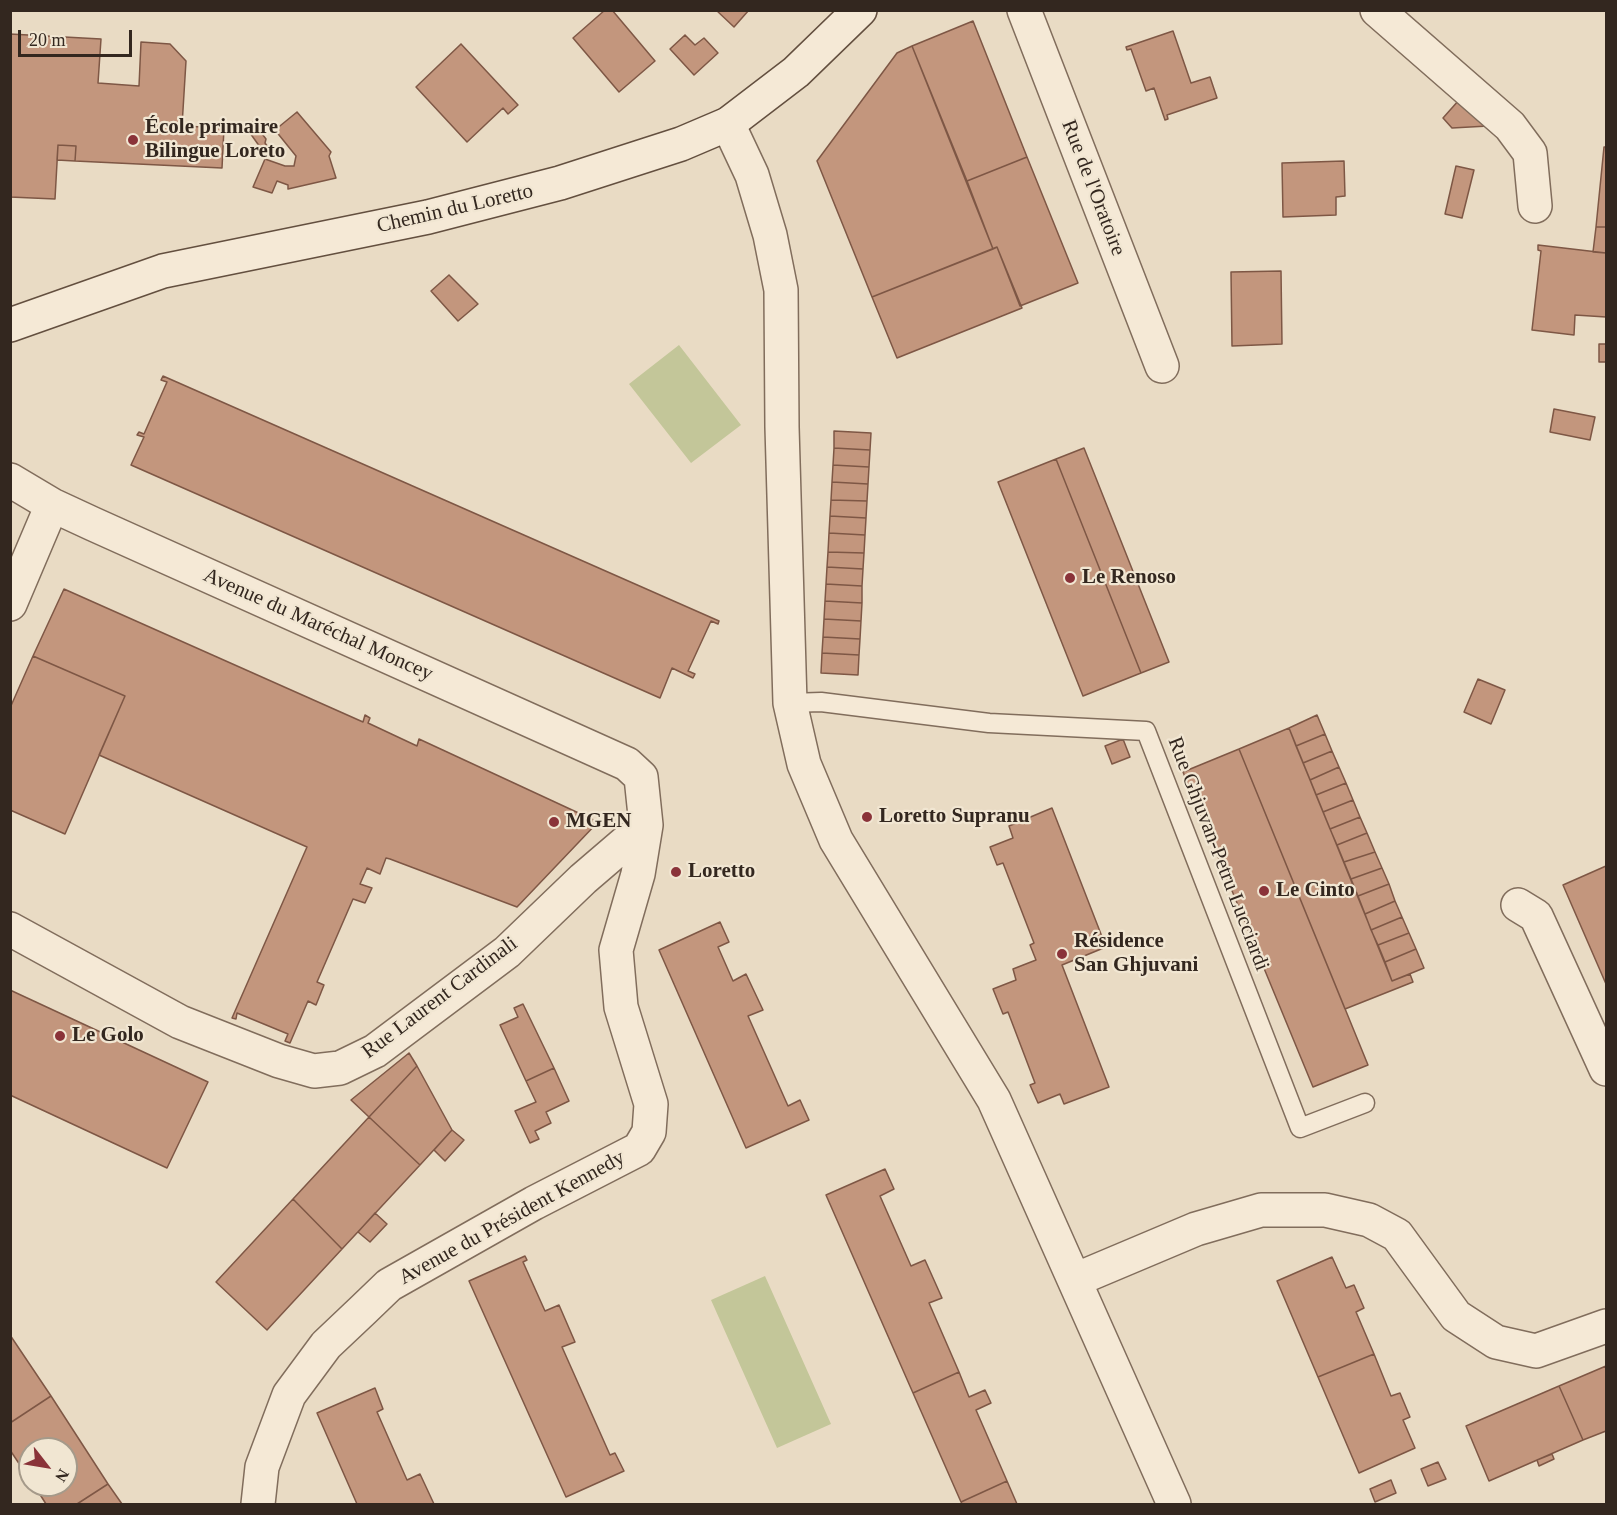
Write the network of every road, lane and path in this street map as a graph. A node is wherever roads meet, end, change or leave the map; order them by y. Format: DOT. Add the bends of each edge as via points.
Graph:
graph roads {
  1 [pos="860,10"];
  2 [pos="1024,10"];
  3 [pos="1377,10"];
  4 [pos="728,124"];
  5 [pos="1535,206"];
  6 [pos="10,325"];
  7 [pos="1162,366"];
  8 [pos="10,480"];
  9 [pos="52,505"];
  10 [pos="10,604"];
  11 [pos="790,703"];
  12 [pos="627,764"];
  13 [pos="646,825"];
  14 [pos="1518,905"];
  15 [pos="10,929"];
  16 [pos="1606,1069"];
  17 [pos="1365,1103"];
  18 [pos="1075,1280"];
  19 [pos="1606,1326"];
  20 [pos="258,1504"];
  21 [pos="1174,1504"];
  1 -- 4 [label="street, Chemin du Loretto" via="796,72"];
  2 -- 7 [label="street, Rue de l'Oratoire"];
  3 -- 5 [label="street" via="1510,126 1530,153"];
  4 -- 6 [label="street, Chemin du Loretto" via="681,144 560,183 428,217 162,271"];
  4 -- 11 [label="street" via="752,175 781,290"];
  8 -- 9 [label="street, Avenue du Maréchal Moncey"];
  9 -- 10 [label="street"];
  9 -- 12 [label="street, Avenue du Maréchal Moncey"];
  11 -- 17 [label="lane, Rue Ghjuvan-Petru Lucciardi" via="821,702 989,723 1146,731 1300,1128"];
  11 -- 18 [label="street" via="804,764 836,840 994,1100"];
  12 -- 13 [label="street, Avenue du Président Kennedy" via="641,777"];
  13 -- 15 [label="street, Rue Laurent Cardinali" via="507,952 375,1051 340,1068 314,1071 279,1062 180,1022"];
  13 -- 20 [label="street, Avenue du Président Kennedy" via="638,874 616,950 621,1007 651,1104 649,1132 639,1149 389,1285 326,1345 289,1395 262,1467"];
  14 -- 16 [label="street" via="1536,916"];
  18 -- 19 [label="street" via="1196,1229 1250,1213 1325,1210 1369,1220 1397,1234 1456,1316 1496,1342 1536,1351"];
  18 -- 21 [label="street"];
}
